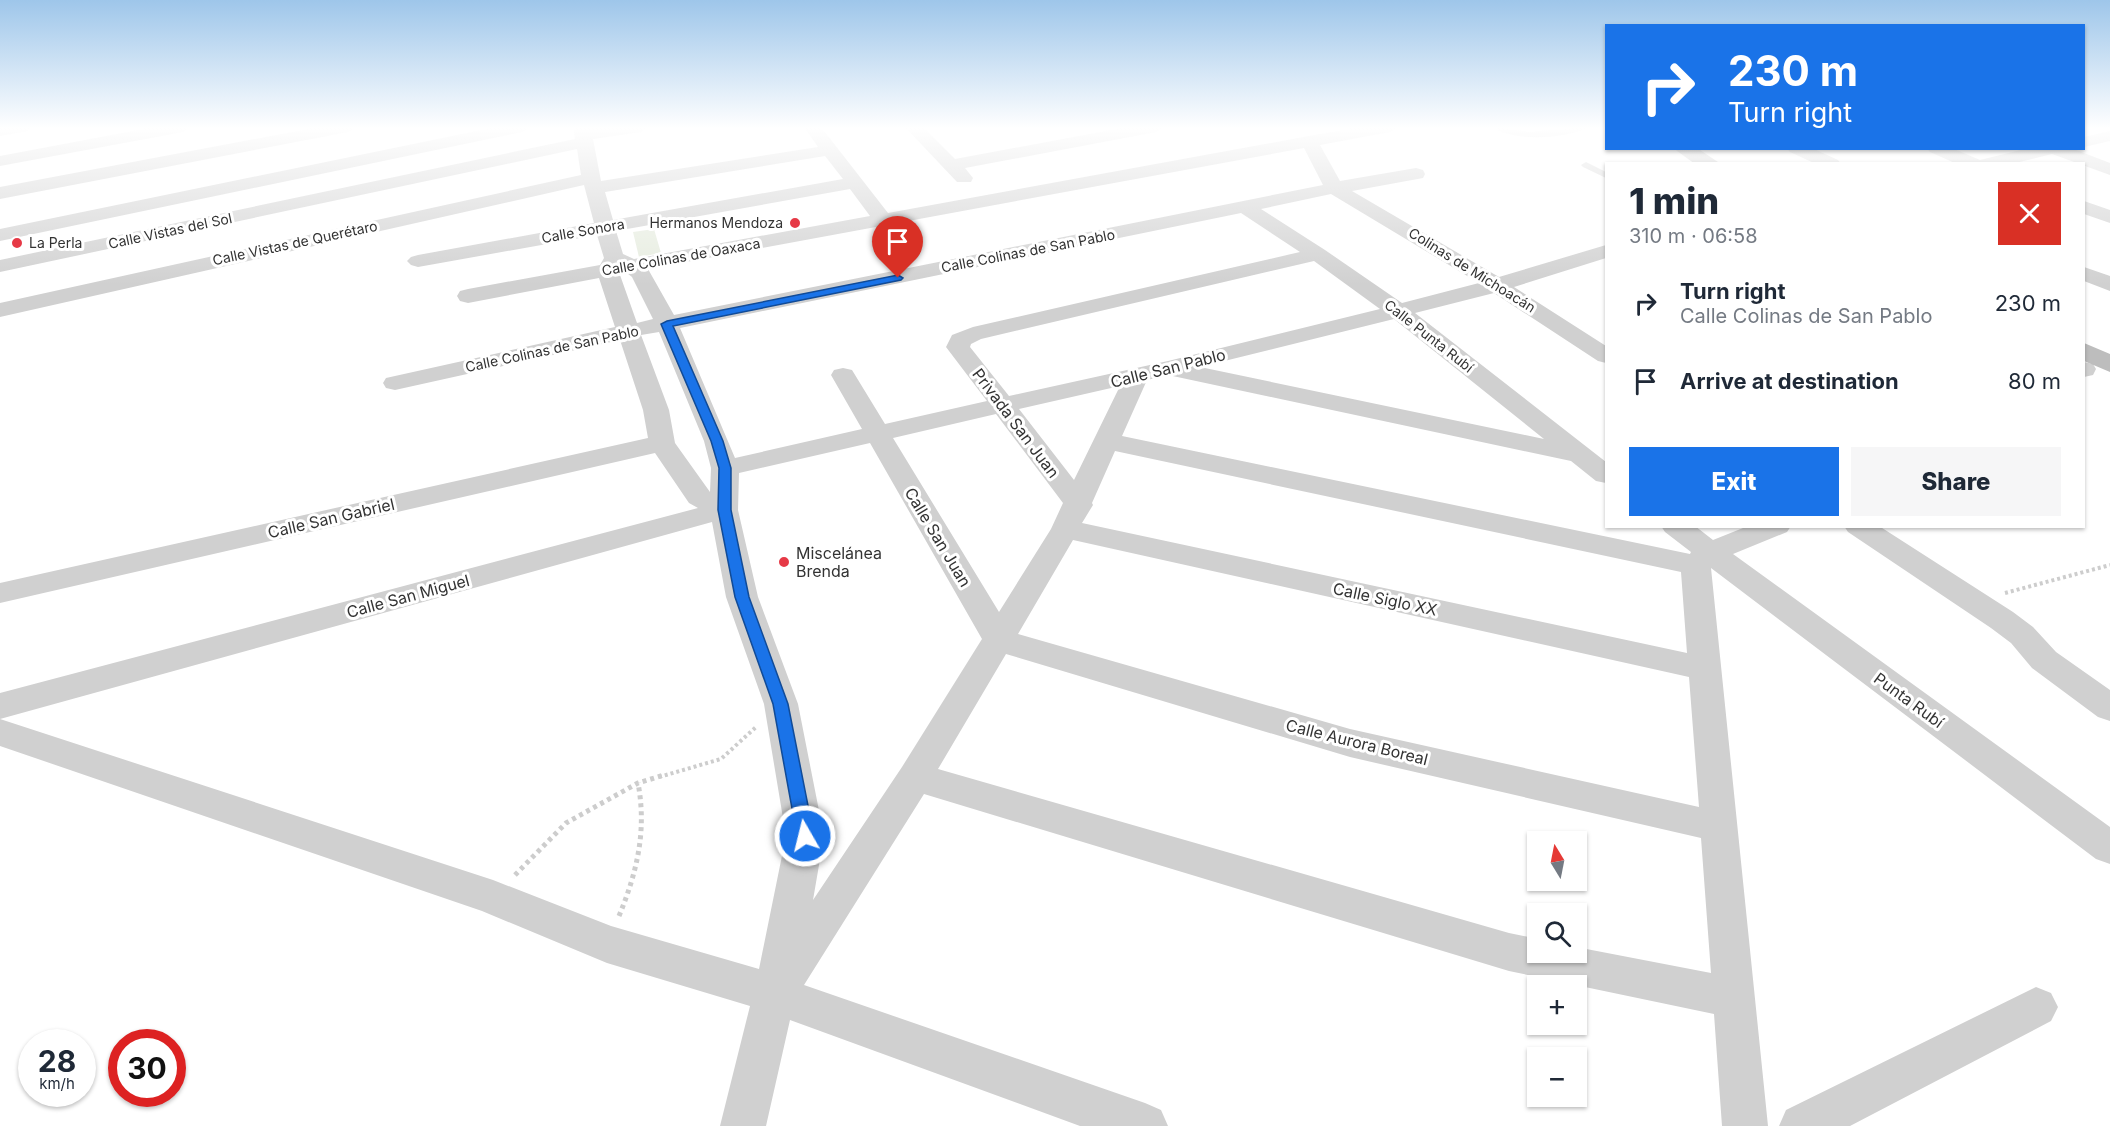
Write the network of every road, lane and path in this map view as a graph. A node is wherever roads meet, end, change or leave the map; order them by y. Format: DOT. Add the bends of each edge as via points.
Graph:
graph roads {
  1 [pos="71,180"];
  2 [pos="188,180"];
  3 [pos="266,180"];
  4 [pos="394,180"];
  5 [pos="592,180"];
  6 [pos="618,180"];
  7 [pos="851,180"];
  8 [pos="967,180"];
  9 [pos="1089,180"];
  10 [pos="1330,180"];
  11 [pos="1384,180"];
  12 [pos="593,183"];
  13 [pos="854,183"];
  14 [pos="1335,188"];
  15 [pos="0,193"];
  16 [pos="195,194"];
  17 [pos="988,201"];
  18 [pos="1245,207"];
  19 [pos="2085,207"];
  20 [pos="2110,217"];
  21 [pos="884,221"];
  22 [pos="201,225"];
  23 [pos="607,227"];
  24 [pos="0,235"];
  25 [pos="1605,251"];
  26 [pos="1318,254"];
  27 [pos="418,261"];
  28 [pos="202,264"];
  29 [pos="618,265"];
  30 [pos="0,266"];
  31 [pos="2085,273"];
  32 [pos="2110,284"];
  33 [pos="1497,285"];
  34 [pos="468,296"];
  35 [pos="0,310"];
  36 [pos="1398,311"];
  37 [pos="667,324"];
  38 [pos="629,331"];
  39 [pos="2085,352"];
  40 [pos="1605,355"];
  41 [pos="2104,368"];
  42 [pos="1152,372"];
  43 [pos="843,375"];
  44 [pos="395,384"];
  45 [pos="1001,406"];
  46 [pos="877,435"];
  47 [pos="1107,441"];
  48 [pos="662,443"];
  49 [pos="1578,454"];
  50 [pos="725,468"];
  51 [pos="1605,475"];
  52 [pos="724,510"];
  53 [pos="1072,517"];
  54 [pos="1677,528"];
  55 [pos="1773,528"];
  56 [pos="1861,528"];
  57 [pos="1703,559"];
  58 [pos="2110,565"];
  59 [pos="0,593"];
  60 [pos="1966,597"];
  61 [pos="999,640"];
  62 [pos="1705,669"];
  63 [pos="781,704"];
  64 [pos="0,706"];
  65 [pos="2110,708"];
  66 [pos="0,732"];
  67 [pos="915,777"];
  68 [pos="638,783"];
  69 [pos="1719,827"];
  70 [pos="2110,848"];
  71 [pos="493,897"];
  72 [pos="607,944"];
  73 [pos="775,994"];
  74 [pos="1734,998"];
  75 [pos="2036,1007"];
  76 [pos="743,1126"];
  77 [pos="1145,1126"];
  78 [pos="1745,1126"];
  79 [pos="1802,1126"];
  1 -- 15 [label="street"];
  2 -- 16 [label="street"];
  3 -- 16 [label="street"];
  4 -- 22 [label="street, Calle Vistas del Sol"];
  5 -- 12 [label="street"];
  6 -- 12 [label="street, Calle Vistas de Querétaro"];
  7 -- 13 [label="street"];
  8 -- 17 [label="street"];
  9 -- 17 [label="street, Calle Colinas de Oaxaca"];
  10 -- 14 [label="street"];
  11 -- 14 [label="street, Calle Colinas de San Pablo"];
  12 -- 23 [label="street"];
  12 -- 28 [label="street, Calle Vistas de Querétaro"];
  13 -- 21 [label="street"];
  13 -- 23 [label="street, Calle Sonora"];
  14 -- 18 [label="street, Calle Colinas de San Pablo"];
  14 -- 33 [label="street, Colinas de Michoacán"];
  16 -- 22 [label="street"];
  16 -- 24 [label="street"];
  17 -- 21 [label="street, Calle Colinas de Oaxaca"];
  18 -- 26 [label="street, Calle Punta Rubí"];
  18 -- 37 [label="street, Calle Colinas de San Pablo"];
  19 -- 20 [label="street"];
  21 -- 29 [label="street, Calle Colinas de Oaxaca"];
  22 -- 28 [label="street"];
  22 -- 30 [label="street, Calle Vistas del Sol"];
  23 -- 27 [label="street, Calle Sonora"];
  23 -- 29 [label="street"];
  25 -- 33 [label="street, Calle San Pablo"];
  26 -- 36 [label="street, Calle Punta Rubí"];
  26 -- 45 [label="street, Privada San Juan" via="960,340 958,347"];
  28 -- 35 [label="street, Calle Vistas de Querétaro"];
  29 -- 34 [label="street, Calle Colinas de Oaxaca"];
  29 -- 37 [label="street" via="643,278"];
  29 -- 38 [label="street"];
  31 -- 32 [label="street"];
  33 -- 36 [label="street, Calle San Pablo"];
  33 -- 40 [label="street, Colinas de Michoacán"];
  36 -- 42 [label="street, Calle San Pablo"];
  36 -- 49 [label="street, Calle Punta Rubí"];
  37 -- 38 [label="street, Calle Colinas de San Pablo"];
  37 -- 50 [label="street"];
  38 -- 44 [label="street, Calle Colinas de San Pablo"];
  38 -- 48 [label="street" via="656,410"];
  39 -- 41 [label="main road"];
  42 -- 45 [label="street, Calle San Pablo"];
  42 -- 47 [label="street"];
  42 -- 49 [label="street"];
  43 -- 46 [label="street"];
  45 -- 46 [label="street, Calle San Pablo"];
  45 -- 53 [label="street, Privada San Juan"];
  46 -- 50 [label="street, Calle San Pablo"];
  46 -- 61 [label="street, Calle San Juan"];
  47 -- 53 [label="street"];
  47 -- 57 [label="street"];
  48 -- 52 [label="street" via="699,497"];
  48 -- 59 [label="street, Calle San Gabriel"];
  49 -- 51 [label="street, Calle Punta Rubí"];
  50 -- 52 [label="street"];
  52 -- 63 [label="street" via="742,597"];
  52 -- 64 [label="street, Calle San Miguel"];
  53 -- 61 [label="street"];
  53 -- 62 [label="street, Calle Siglo XX"];
  54 -- 57 [label="street"];
  55 -- 57 [label="street"];
  56 -- 60 [label="street"];
  57 -- 62 [label="street"];
  57 -- 70 [label="street, Punta Rubí"];
  58 -- 60 [label="path" via="2011,592"];
  60 -- 65 [label="street" via="2022,635 2044,660"];
  61 -- 67 [label="street"];
  61 -- 69 [label="street, Calle Aurora Boreal" via="1350,743"];
  62 -- 69 [label="street"];
  63 -- 68 [label="path" via="721,759"];
  63 -- 73 [label="street" via="805,836"];
  66 -- 71 [label="street"];
  67 -- 73 [label="street"];
  67 -- 74 [label="street" via="1509,952"];
  68 -- 71 [label="path" via="566,823"];
  68 -- 72 [label="path" via="644,807 641,849"];
  69 -- 74 [label="street"];
  71 -- 72 [label="street"];
  72 -- 73 [label="street"];
  73 -- 76 [label="street"];
  73 -- 77 [label="street"];
  74 -- 78 [label="street"];
  75 -- 79 [label="street"];
}
